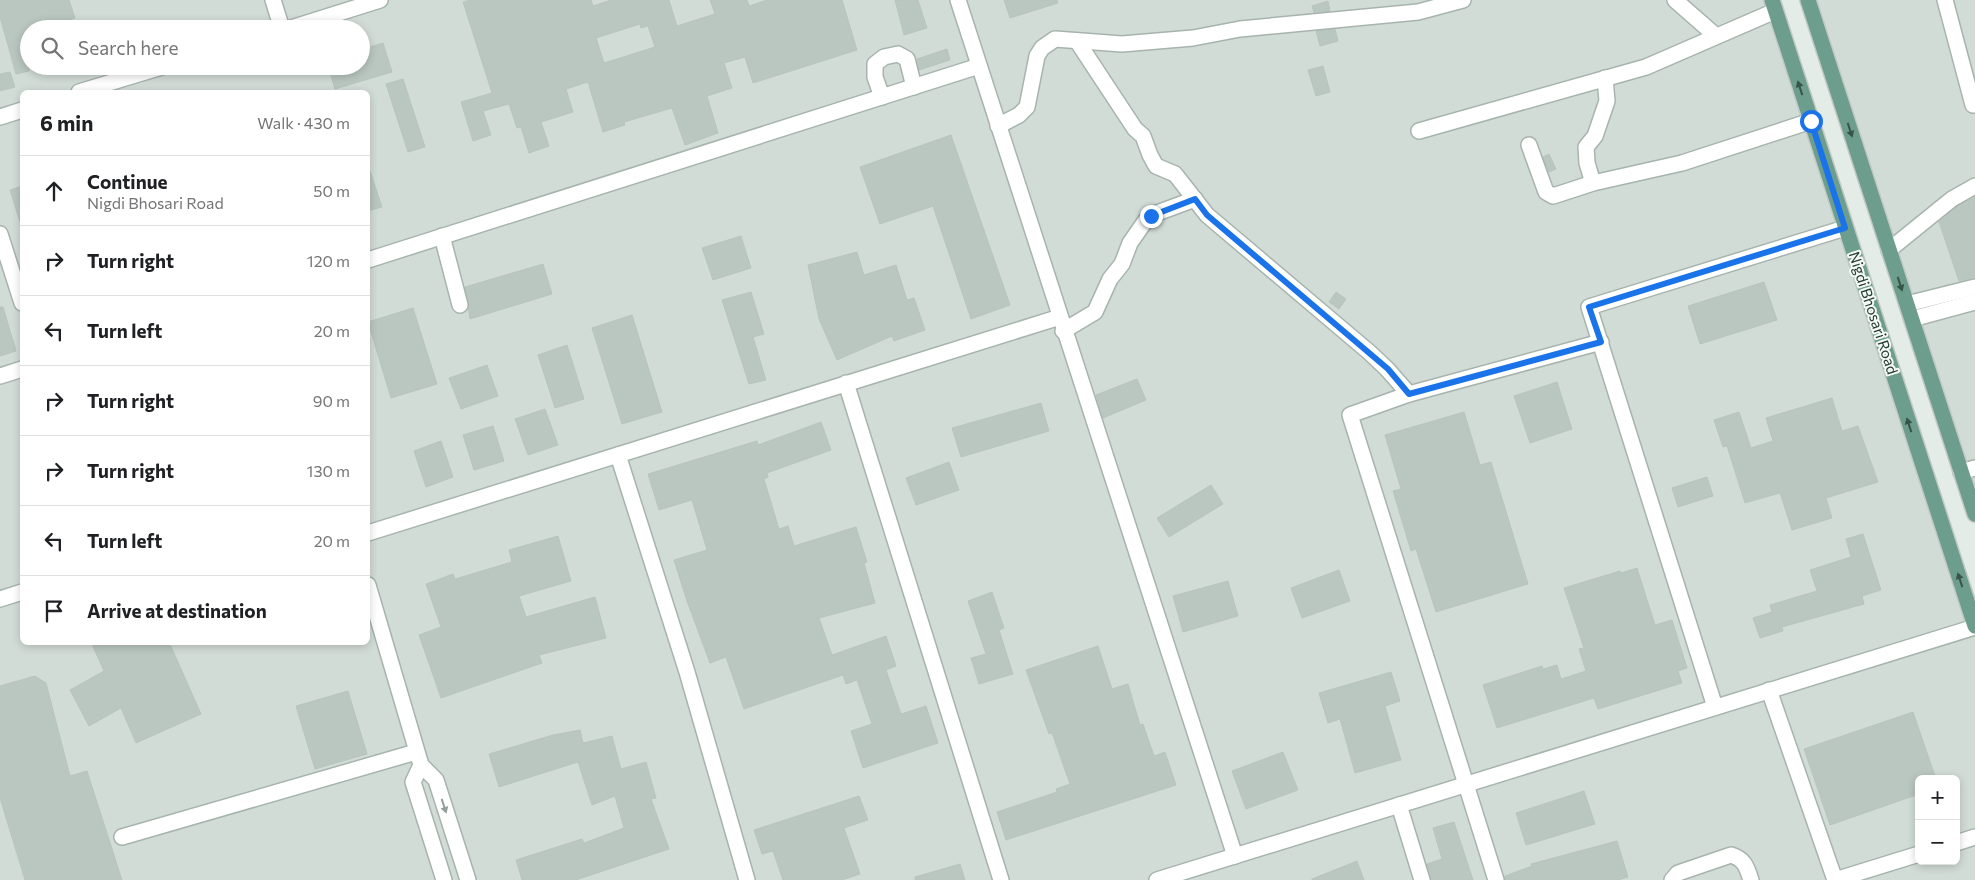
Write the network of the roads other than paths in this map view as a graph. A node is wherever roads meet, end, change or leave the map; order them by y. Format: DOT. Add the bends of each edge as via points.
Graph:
graph roads {
  1 [pos="273,0"];
  2 [pos="380,0"];
  3 [pos="958,0"];
  4 [pos="1463,0"];
  5 [pos="1675,0"];
  6 [pos="1808,0"];
  7 [pos="1945,0"];
  8 [pos="1774,5"];
  9 [pos="279,20"];
  10 [pos="317,20"];
  11 [pos="1716,36"];
  12 [pos="1077,41"];
  13 [pos="979,66"];
  14 [pos="135,75"];
  15 [pos="1605,78"];
  16 [pos="914,87"];
  17 [pos="86,90"];
  18 [pos="882,97"];
  19 [pos="1975,104"];
  20 [pos="20,111"];
  21 [pos="0,117"];
  22 [pos="1811,121"];
  23 [pos="998,126"];
  24 [pos="1419,131"];
  25 [pos="1529,145"];
  26 [pos="1593,183"];
  27 [pos="1975,186"];
  28 [pos="1195,199"];
  29 [pos="1845,228"];
  30 [pos="0,234"];
  31 [pos="442,236"];
  32 [pos="1889,250"];
  33 [pos="370,259"];
  34 [pos="1975,287"];
  35 [pos="20,297"];
  36 [pos="1975,302"];
  37 [pos="1907,304"];
  38 [pos="460,305"];
  39 [pos="1912,319"];
  40 [pos="1062,324"];
  41 [pos="1601,342"];
  42 [pos="20,370"];
  43 [pos="0,376"];
  44 [pos="846,383"];
  45 [pos="1409,394"];
  46 [pos="618,455"];
  47 [pos="1968,470"];
  48 [pos="1975,514"];
  49 [pos="370,532"];
  50 [pos="370,592"];
  51 [pos="20,593"];
  52 [pos="0,599"];
  53 [pos="1975,626"];
  54 [pos="1769,690"];
  55 [pos="1714,707"];
  56 [pos="418,758"];
  57 [pos="1466,784"];
  58 [pos="1399,805"];
  59 [pos="122,837"];
  60 [pos="1975,837"];
  61 [pos="1960,842"];
  62 [pos="1915,855"];
  63 [pos="1234,856"];
  64 [pos="1841,879"];
  65 [pos="444,880"];
  66 [pos="468,880"];
  67 [pos="747,880"];
  68 [pos="1001,880"];
  69 [pos="1157,880"];
  70 [pos="1422,880"];
  71 [pos="1496,880"];
  72 [pos="1672,880"];
  73 [pos="1750,880"];
  1 -- 9 [label="street"];
  2 -- 10 [label="street"];
  3 -- 13 [label="street"];
  4 -- 12 [label="street" via="1418,12 1240,29 1193,38 1122,44"];
  5 -- 11 [label="street"];
  6 -- 32 [label="main road, one-way"];
  7 -- 19 [label="street"];
  8 -- 11 [label="street"];
  22 -- 8 [label="main road, Nigdi Bhosari Road, one-way"];
  11 -- 15 [label="street" via="1646,67"];
  12 -- 23 [label="street" via="1055,39 1042,48 1037,56 1027,107"];
  12 -- 28 [label="street" via="1136,129 1144,136 1153,162 1175,174"];
  13 -- 16 [label="street"];
  13 -- 23 [label="street"];
  14 -- 17 [label="street"];
  15 -- 24 [label="street"];
  15 -- 26 [label="street" via="1607,101 1595,136 1586,147"];
  16 -- 18 [label="street"];
  16 -- 18 [label="street" via="907,59 898,54 884,57 875,64 875,77"];
  18 -- 31 [label="street"];
  20 -- 21 [label="street"];
  22 -- 26 [label="street" via="1682,163"];
  22 -- 29 [label="main road, Nigdi Bhosari Road"];
  23 -- 40 [label="street"];
  25 -- 26 [label="street" via="1546,192 1552,196"];
  27 -- 32 [label="street" via="1952,199"];
  28 -- 40 [label="street" via="1146,220 1110,279 1095,312"];
  28 -- 45 [label="street" via="1207,215 1388,369"];
  29 -- 41 [label="street" via="1589,307"];
  53 -- 29 [label="main road, Nigdi Bhosari Road, one-way"];
  30 -- 35 [label="street"];
  31 -- 33 [label="street"];
  31 -- 38 [label="street"];
  32 -- 37 [label="main road, one-way"];
  34 -- 37 [label="street"];
  36 -- 39 [label="street"];
  37 -- 39 [label="main road"];
  39 -- 47 [label="main road"];
  40 -- 44 [label="street"];
  40 -- 63 [label="street"];
  41 -- 45 [label="street"];
  41 -- 55 [label="street"];
  42 -- 43 [label="street"];
  44 -- 46 [label="street"];
  44 -- 68 [label="street"];
  45 -- 57 [label="street" via="1350,415"];
  46 -- 49 [label="street"];
  46 -- 67 [label="street" via="687,672"];
  47 -- 48 [label="main road"];
  50 -- 56 [label="street"];
  51 -- 52 [label="street"];
  53 -- 54 [label="street"];
  54 -- 55 [label="street"];
  54 -- 64 [label="street"];
  55 -- 57 [label="street"];
  56 -- 59 [label="street"];
  56 -- 65 [label="street" via="413,782"];
  56 -- 66 [label="street, one-way" via="436,780"];
  57 -- 58 [label="street"];
  57 -- 71 [label="street"];
  58 -- 63 [label="street"];
  58 -- 70 [label="street"];
  60 -- 61 [label="street"];
  62 -- 64 [label="street"];
  63 -- 69 [label="street"];
  72 -- 73 [label="street" via="1678,873 1731,855 1742,859"];
}
